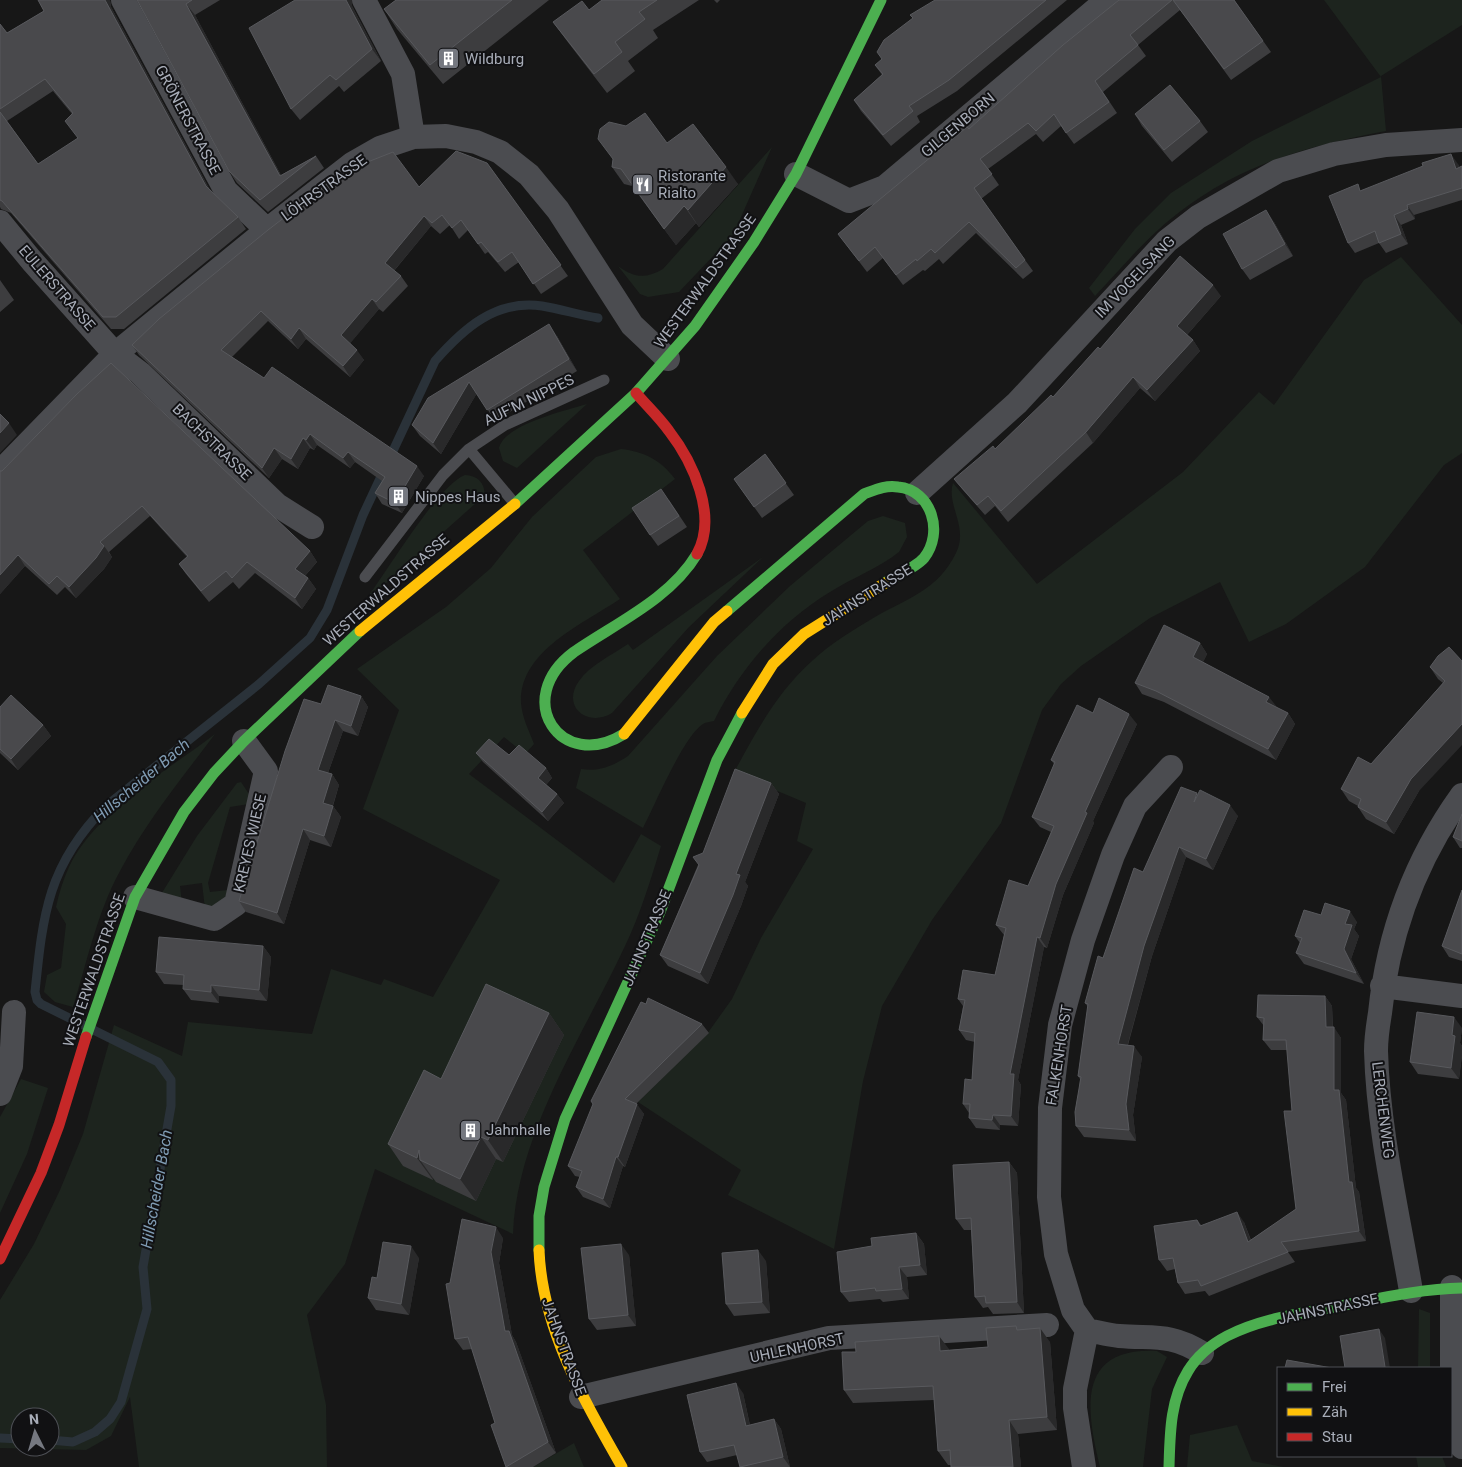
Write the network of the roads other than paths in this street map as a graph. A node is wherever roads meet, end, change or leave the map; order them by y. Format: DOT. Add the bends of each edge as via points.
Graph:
graph roads {
  1 [pos="123,0"];
  2 [pos="364,0"];
  3 [pos="881,0"];
  4 [pos="1107,0"];
  5 [pos="413,137"];
  6 [pos="1462,140"];
  7 [pos="796,174"];
  8 [pos="0,222"];
  9 [pos="267,230"];
  10 [pos="115,354"];
  11 [pos="668,359"];
  12 [pos="604,380"];
  13 [pos="636,393"];
  14 [pos="469,449"];
  15 [pos="0,472"];
  16 [pos="917,493"];
  17 [pos="515,504"];
  18 [pos="312,527"];
  19 [pos="365,577"];
  20 [pos="244,741"];
  21 [pos="1171,767"];
  22 [pos="1462,795"];
  23 [pos="134,897"];
  24 [pos="1382,986"];
  25 [pos="1462,996"];
  26 [pos="14,1012"];
  27 [pos="0,1094"];
  28 [pos="0,1259"];
  29 [pos="1457,1288"];
  30 [pos="1411,1292"];
  31 [pos="1047,1325"];
  32 [pos="1087,1330"];
  33 [pos="1202,1354"];
  34 [pos="581,1397"];
  35 [pos="1462,1447"];
  36 [pos="622,1467"];
  37 [pos="1084,1467"];
  38 [pos="1168,1467"];
  1 -- 9 [label="street, GRÖNERSTRASSE" via="226,190"];
  2 -- 5 [label="street" via="402,74"];
  3 -- 7 [label="street, WESTERWALDSTRASSE"];
  4 -- 7 [label="street, GILGENBORN" via="885,187 849,201"];
  5 -- 9 [label="street, LÖHRSTRASSE" via="380,148 352,164"];
  5 -- 11 [label="street, LÖHRSTRASSE" via="446,136 476,142 500,152 529,175 558,210 632,325"];
  6 -- 16 [label="street, IM VOGELSANG" via="1386,145 1334,154 1278,171 1198,217 1167,241 1017,403"];
  7 -- 11 [label="street, WESTERWALDSTRASSE" via="754,242"];
  8 -- 10 [label="street, EULERSTRASSE"];
  9 -- 10 [label="street, LÖHRSTRASSE"];
  10 -- 15 [label="street, LÖHRSTRASSE"];
  10 -- 18 [label="street, BACHSTRASSE" via="140,372 277,505"];
  11 -- 13 [label="street, WESTERWALDSTRASSE"];
  12 -- 14 [label="lane, AUF'M NIPPES" via="505,425"];
  13 -- 16 [label="street" via="671,433 688,464 704,510 703,542 687,569 669,588 567,658 550,675 544,700 547,716 554,729 566,740 577,744 599,746 624,735 714,622 864,494 876,488 896,485"];
  13 -- 17 [label="street, WESTERWALDSTRASSE"];
  14 -- 17 [label="lane"];
  14 -- 19 [label="lane, AUF'M NIPPES" via="443,475"];
  16 -- 34 [label="street, JAHNSTRASSE" via="932,511 935,524 934,537 923,559 804,634 774,664 748,702 717,760 660,912 552,1153 538,1227 538,1258 542,1288 558,1340"];
  17 -- 20 [label="street, WESTERWALDSTRASSE" via="359,631"];
  20 -- 23 [label="street, WESTERWALDSTRASSE" via="184,812"];
  20 -- 23 [label="street, KREYES WIESE" via="266,771 236,904 214,919"];
  21 -- 32 [label="street, FALKENHORST" via="1135,806 1113,855 1083,940 1060,1025 1050,1108 1049,1197 1056,1254 1073,1310"];
  22 -- 24 [label="street, LERCHENWEG" via="1446,817 1421,864 1393,939"];
  23 -- 28 [label="street, WESTERWALDSTRASSE" via="59,1126 41,1173"];
  24 -- 25 [label="street"];
  24 -- 30 [label="street, LERCHENWEG" via="1376,1049 1379,1098"];
  26 -- 27 [label="street" via="12,1066"];
  29 -- 30 [label="street, JAHNSTRASSE"];
  29 -- 35 [label="street" via="1452,1404"];
  30 -- 33 [label="street, JAHNSTRASSE" via="1250,1326 1226,1336"];
  31 -- 34 [label="street, UHLENHORST" via="829,1338"];
  32 -- 33 [label="street" via="1117,1336 1166,1337 1184,1342"];
  32 -- 37 [label="street" via="1075,1408"];
  33 -- 38 [label="street, JAHNSTRASSE" via="1184,1376 1175,1398"];
  34 -- 36 [label="street, JAHNSTRASSE"];
}
